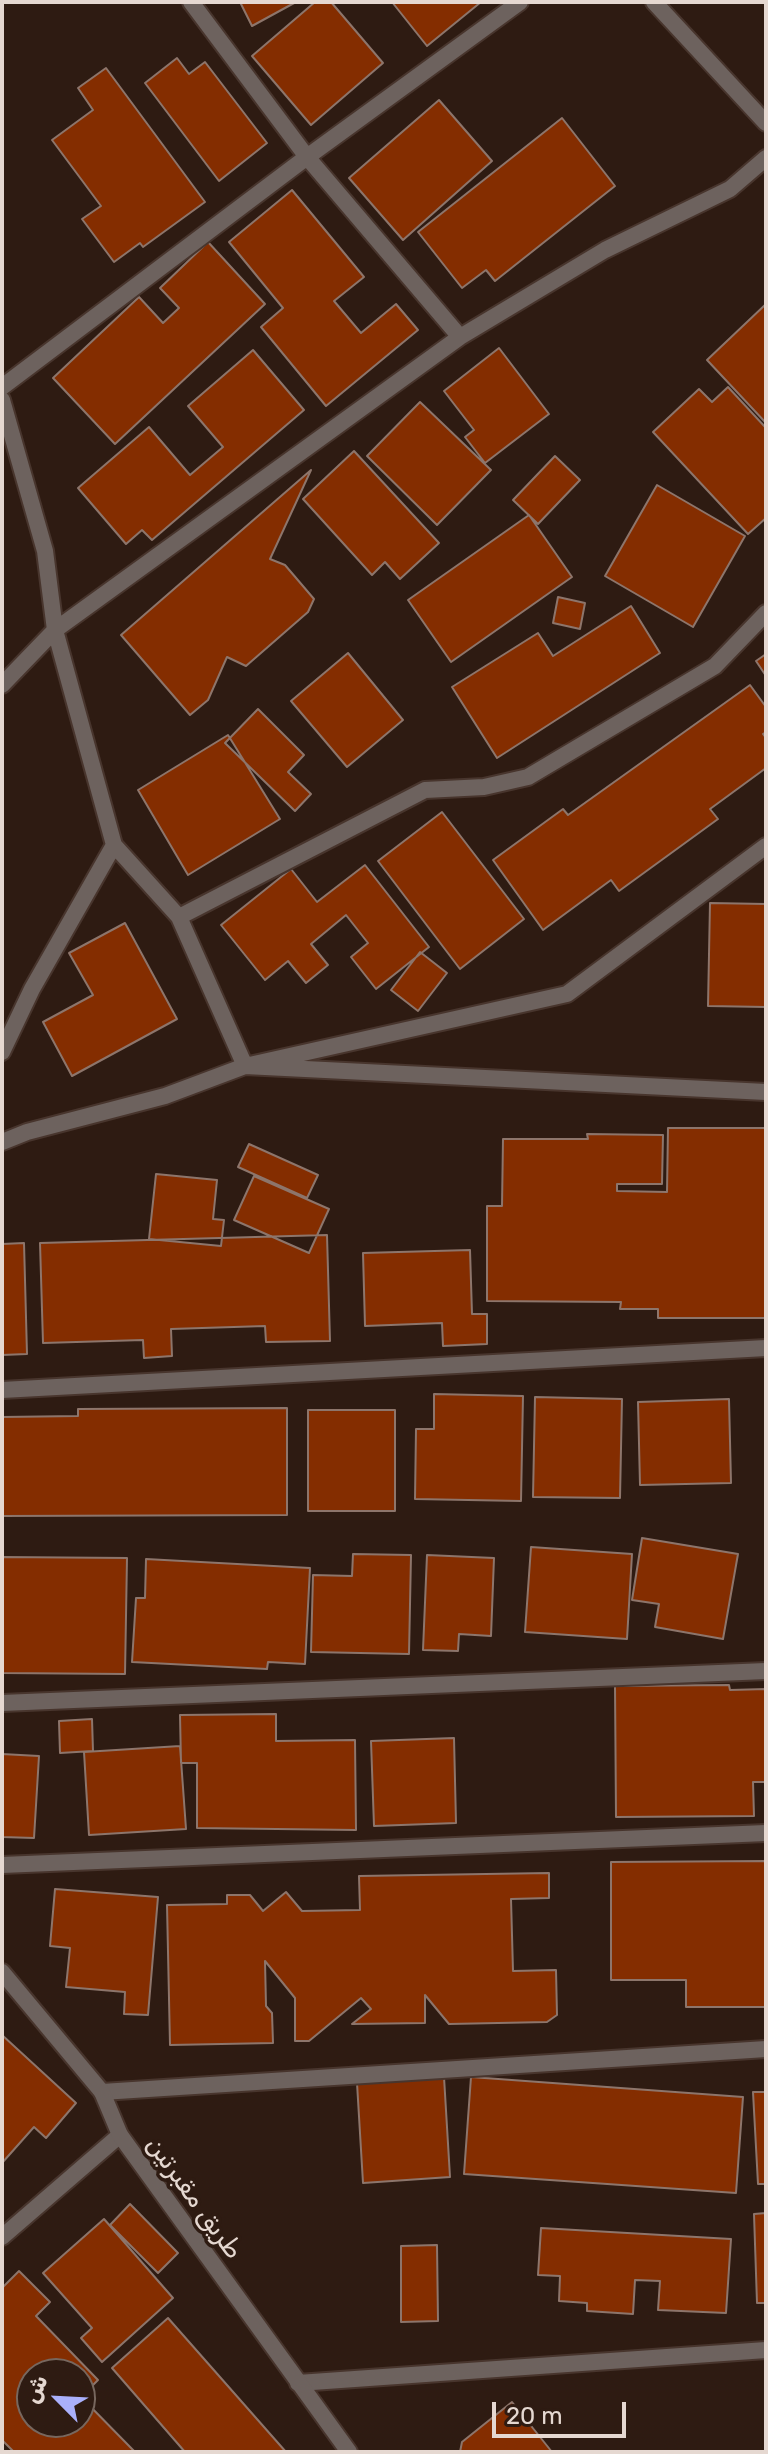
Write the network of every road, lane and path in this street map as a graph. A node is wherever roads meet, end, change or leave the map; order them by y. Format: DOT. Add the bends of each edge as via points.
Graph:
graph roads {
  1 [pos="191,2"];
  2 [pos="520,2"];
  3 [pos="654,2"];
  4 [pos="766,123"];
  5 [pos="307,157"];
  6 [pos="766,158"];
  7 [pos="460,337"];
  8 [pos="2,387"];
  9 [pos="2,400"];
  10 [pos="766,613"];
  11 [pos="55,630"];
  12 [pos="2,685"];
  13 [pos="114,845"];
  14 [pos="766,846"];
  15 [pos="179,917"];
  16 [pos="2,1052"];
  17 [pos="245,1066"];
  18 [pos="766,1092"];
  19 [pos="2,1142"];
  20 [pos="766,1348"];
  21 [pos="2,1390"];
  22 [pos="766,1671"];
  23 [pos="2,1703"];
  24 [pos="766,1833"];
  25 [pos="2,1865"];
  26 [pos="2,1972"];
  27 [pos="766,2049"];
  28 [pos="102,2092"];
  29 [pos="120,2135"];
  30 [pos="2,2237"];
  31 [pos="766,2350"];
  32 [pos="298,2383"];
  33 [pos="349,2452"];
  1 -- 5 [label="street"];
  2 -- 5 [label="street"];
  3 -- 4 [label="street"];
  5 -- 7 [label="street"];
  5 -- 8 [label="street"];
  6 -- 7 [label="street" via="730,189 605,250"];
  7 -- 11 [label="street"];
  9 -- 11 [label="street" via="45,551"];
  10 -- 15 [label="street" via="715,666 528,777 484,787 425,790"];
  11 -- 12 [label="street"];
  11 -- 13 [label="street"];
  13 -- 15 [label="street"];
  13 -- 16 [label="street"];
  14 -- 17 [label="street" via="567,994"];
  15 -- 17 [label="street"];
  17 -- 18 [label="street"];
  17 -- 19 [label="street" via="165,1096"];
  20 -- 21 [label="street"];
  22 -- 23 [label="street"];
  24 -- 25 [label="street"];
  26 -- 28 [label="street, طريق مقبرتين"];
  27 -- 28 [label="street"];
  28 -- 29 [label="street, طريق مقبرتين"];
  29 -- 30 [label="street"];
  29 -- 32 [label="street, طريق مقبرتين"];
  31 -- 32 [label="street"];
  32 -- 33 [label="street, طريق مقبرتين"];
}
